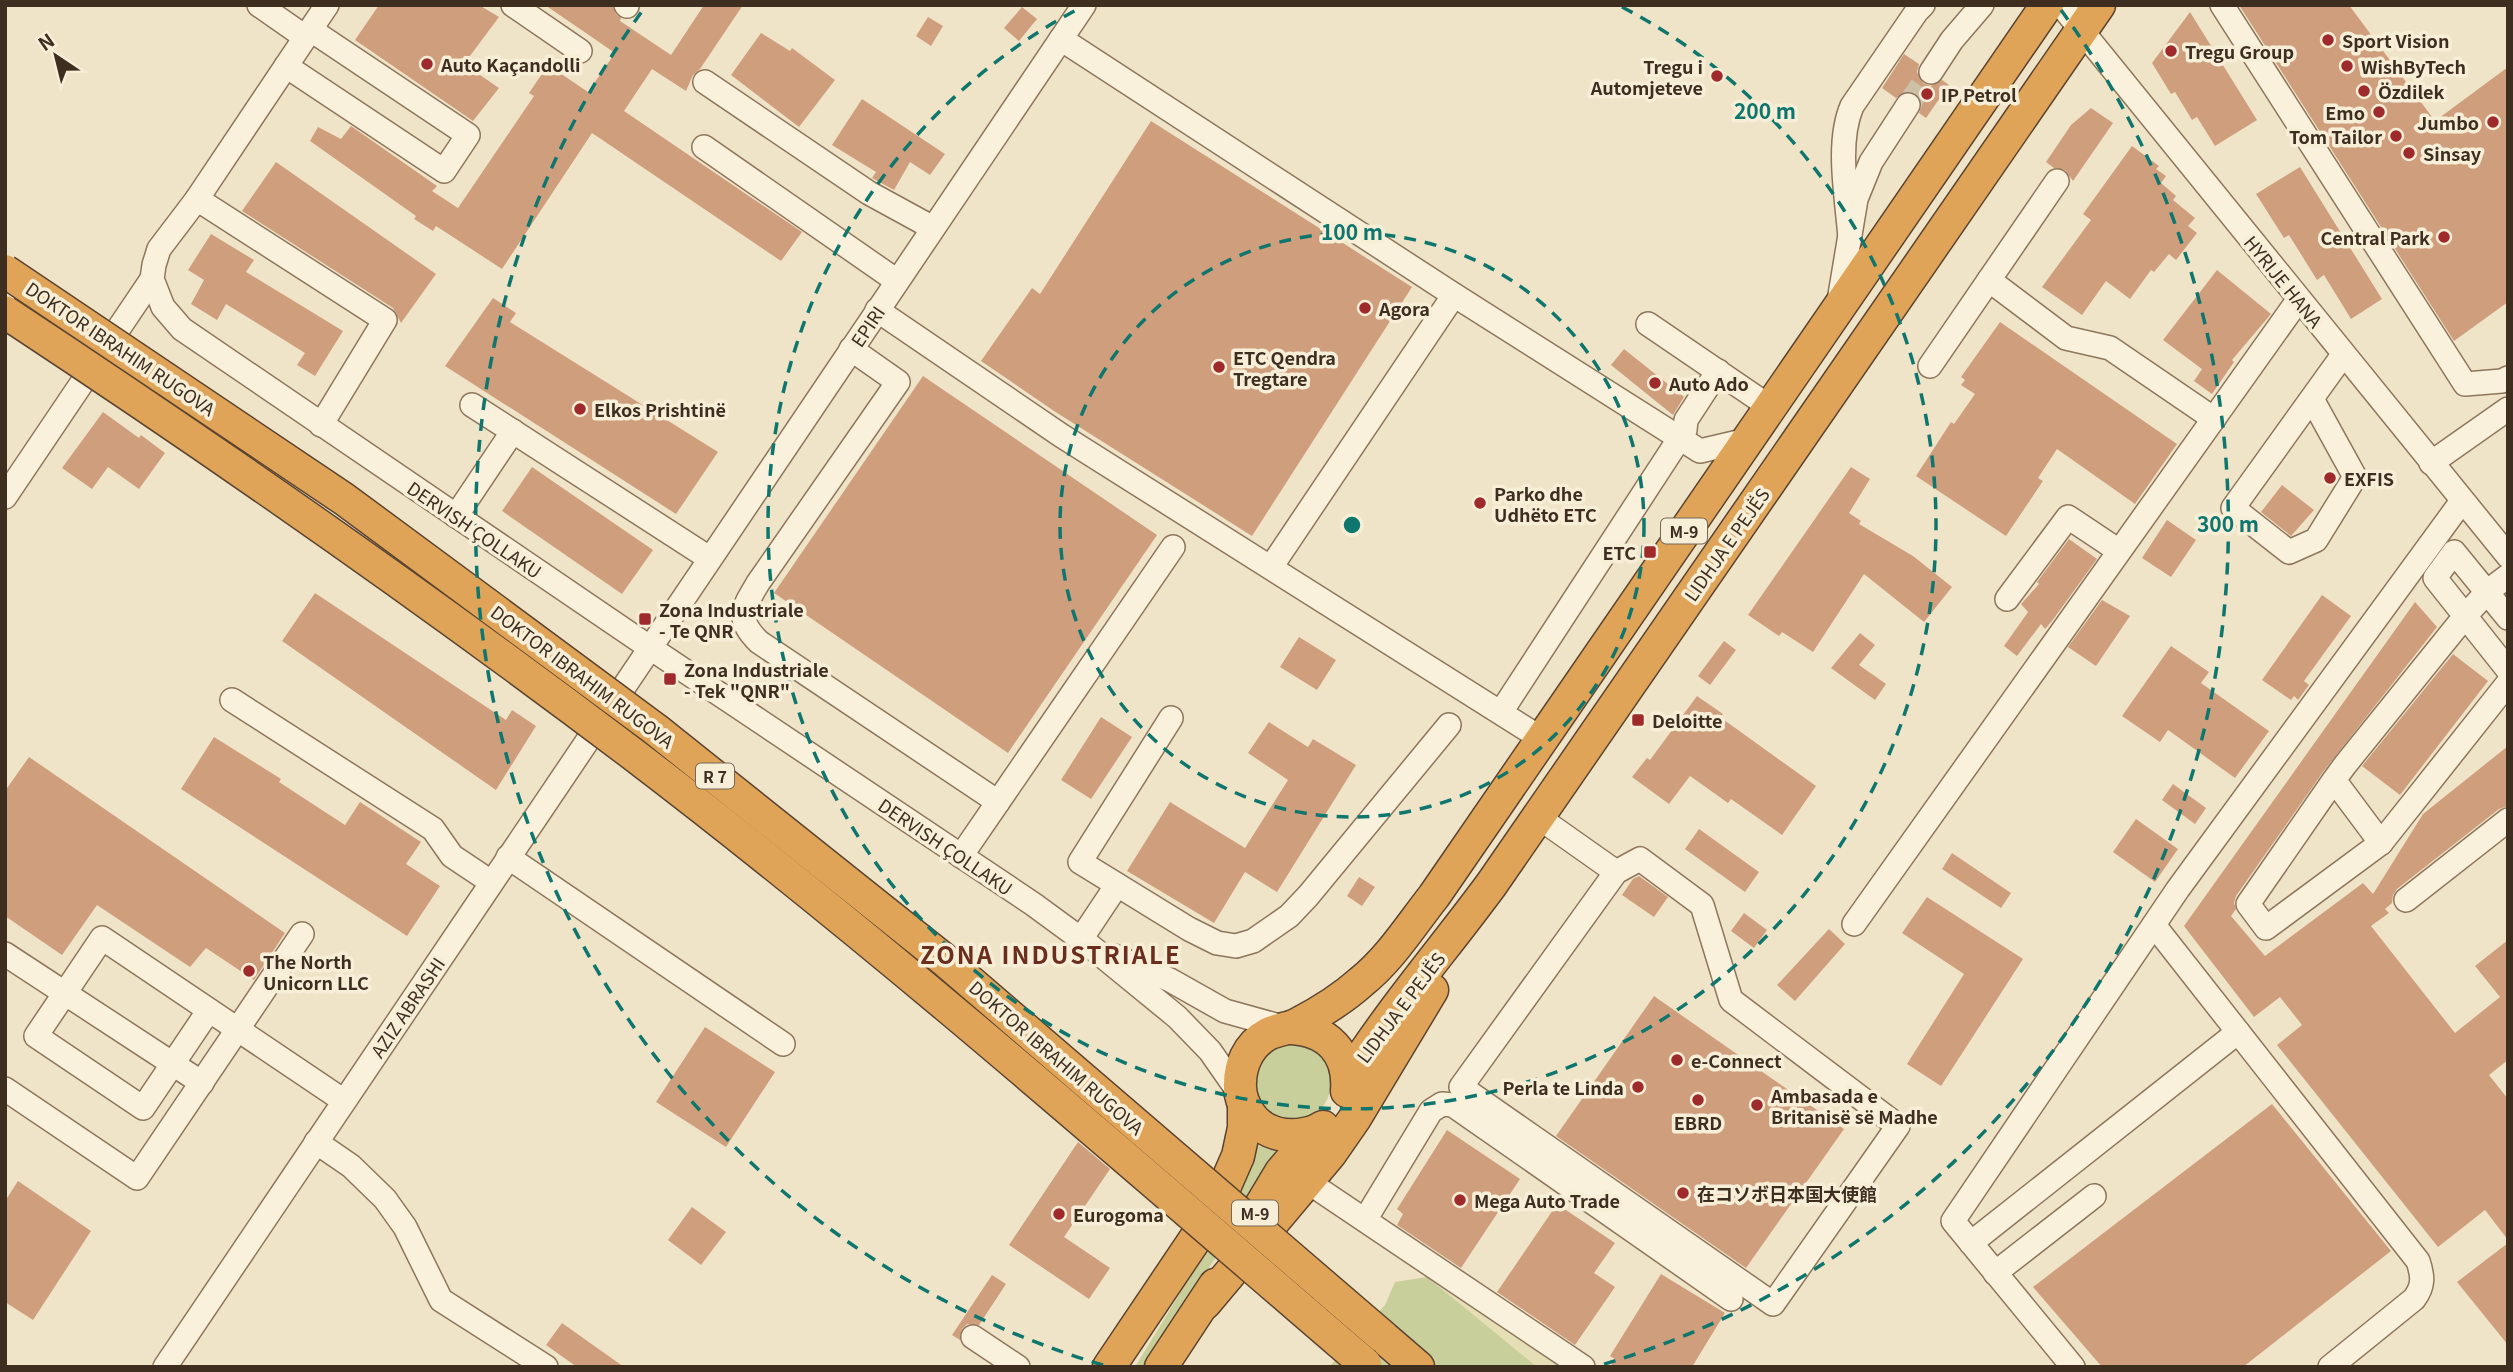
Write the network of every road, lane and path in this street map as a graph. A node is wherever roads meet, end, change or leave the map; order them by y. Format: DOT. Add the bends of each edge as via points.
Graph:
graph roads {
  1 [pos="259,5"];
  2 [pos="513,5"];
  3 [pos="1084,5"];
  4 [pos="1923,5"];
  5 [pos="1982,5"];
  6 [pos="2047,5"];
  7 [pos="2060,5"];
  8 [pos="2099,5"];
  9 [pos="2222,5"];
  10 [pos="325,6"];
  11 [pos="2081,31"];
  12 [pos="308,33"];
  13 [pos="1062,38"];
  14 [pos="580,51"];
  15 [pos="286,66"];
  16 [pos="1931,72"];
  17 [pos="705,82"];
  18 [pos="1908,105"];
  19 [pos="704,147"];
  20 [pos="2057,181"];
  21 [pos="197,198"];
  22 [pos="933,228"];
  23 [pos="1850,238"];
  24 [pos="5,271"];
  25 [pos="152,279"];
  26 [pos="1989,280"];
  27 [pos="897,281"];
  28 [pos="1454,295"];
  29 [pos="2299,299"];
  30 [pos="1838,307"];
  31 [pos="877,310"];
  32 [pos="5,312"];
  33 [pos="1648,324"];
  34 [pos="851,349"];
  35 [pos="2343,355"];
  36 [pos="1930,366"];
  37 [pos="1718,371"];
  38 [pos="2508,378"];
  39 [pos="2312,399"];
  40 [pos="472,405"];
  41 [pos="1770,407"];
  42 [pos="2508,409"];
  43 [pos="2214,419"];
  44 [pos="321,425"];
  45 [pos="513,431"];
  46 [pos="1680,438"];
  47 [pos="1747,440"];
  48 [pos="1700,451"];
  49 [pos="1666,458"];
  50 [pos="2431,463"];
  51 [pos="5,497"];
  52 [pos="2462,501"];
  53 [pos="456,516"];
  54 [pos="1174,547"];
  55 [pos="2119,551"];
  56 [pos="2508,556"];
  57 [pos="709,558"];
  58 [pos="1271,567"];
  59 [pos="2508,576"];
  60 [pos="2488,591"];
  61 [pos="2007,599"];
  62 [pos="2466,615"];
  63 [pos="2508,618"];
  64 [pos="649,647"];
  65 [pos="2508,670"];
  66 [pos="2508,683"];
  67 [pos="232,700"];
  68 [pos="1501,712"];
  69 [pos="1171,718"];
  70 [pos="1449,725"];
  71 [pos="1542,739"];
  72 [pos="2334,780"];
  73 [pos="998,802"];
  74 [pos="1538,817"];
  75 [pos="2508,820"];
  76 [pos="2381,843"];
  77 [pos="961,856"];
  78 [pos="508,857"];
  79 [pos="1616,872"];
  80 [pos="491,882"];
  81 [pos="1117,885"];
  82 [pos="1491,885"];
  83 [pos="2406,900"];
  84 [pos="1854,924"];
  85 [pos="2154,925"];
  86 [pos="302,934"];
  87 [pos="1085,942"];
  88 [pos="5,954"];
  89 [pos="65,993"];
  90 [pos="209,1010"];
  91 [pos="1289,1028"];
  92 [pos="237,1030"];
  93 [pos="2238,1032"];
  94 [pos="783,1044"];
  95 [pos="173,1064"];
  96 [pos="1348,1078"];
  97 [pos="202,1083"];
  98 [pos="5,1089"];
  99 [pos="1242,1100"];
  100 [pos="344,1101"];
  101 [pos="1316,1131"];
  102 [pos="316,1142"];
  103 [pos="1308,1182"];
  104 [pos="2094,1196"];
  105 [pos="1365,1220"];
  106 [pos="1971,1243"];
  107 [pos="1995,1273"];
  108 [pos="1731,1299"];
  109 [pos="1205,1303"];
  110 [pos="973,1337"];
  111 [pos="1366,1365"];
  112 [pos="165,1367"];
  113 [pos="546,1367"];
  114 [pos="1017,1367"];
  115 [pos="1109,1367"];
  116 [pos="1161,1367"];
  117 [pos="1418,1367"];
  118 [pos="1583,1367"];
  119 [pos="2073,1367"];
  120 [pos="2330,1367"];
  1 -- 12 [label="street"];
  2 -- 14 [label="street"];
  3 -- 13 [label="street, EPIRI"];
  4 -- 23 [label="street" via="1852,106 1845,123"];
  5 -- 16 [label="street"];
  6 -- 30 [label="highway, M-9"];
  7 -- 11 [label="street, HYRIJE HANA"];
  8 -- 11 [label="highway, LIDHJA E PEJËS / M-9"];
  9 -- 38 [label="street" via="2465,384"];
  10 -- 12 [label="street"];
  11 -- 29 [label="street, HYRIJE HANA"];
  11 -- 74 [label="highway, LIDHJA E PEJËS / M-9"];
  12 -- 15 [label="street"];
  12 -- 15 [label="street" via="468,135 444,171"];
  13 -- 22 [label="street, EPIRI"];
  13 -- 28 [label="street"];
  15 -- 21 [label="street"];
  17 -- 22 [label="street" via="869,193"];
  18 -- 23 [label="street" via="1863,181"];
  19 -- 27 [label="street"];
  20 -- 26 [label="street"];
  21 -- 25 [label="street" via="159,249"];
  21 -- 44 [label="street" via="385,320"];
  22 -- 27 [label="street, EPIRI"];
  23 -- 30 [label="street"];
  24 -- 117 [label="highway, DOKTOR IBRAHIM RUGOVA / R 7, bridge" via="344,499 655,729 947,962"];
  25 -- 44 [label="street, DERVISH ÇOLLAKU" via="163,307 182,329"];
  25 -- 51 [label="street"];
  26 -- 36 [label="street"];
  26 -- 43 [label="street" via="2066,338 2110,348"];
  27 -- 31 [label="street, EPIRI"];
  28 -- 46 [label="street"];
  28 -- 58 [label="street"];
  29 -- 35 [label="street, HYRIJE HANA"];
  29 -- 43 [label="street"];
  30 -- 41 [label="highway, M-9"];
  31 -- 34 [label="street, EPIRI"];
  31 -- 58 [label="street" via="1062,436"];
  32 -- 111 [label="highway, DOKTOR IBRAHIM RUGOVA / R 7, bridge" via="324,527 636,757 925,987"];
  33 -- 37 [label="street"];
  34 -- 57 [label="street, EPIRI"];
  34 -- 73 [label="street" via="898,382 758,583 743,612 744,623 759,642"];
  35 -- 39 [label="street"];
  35 -- 50 [label="street, HYRIJE HANA"];
  37 -- 41 [label="street"];
  37 -- 46 [label="street" via="1686,419"];
  39 -- 39 [label="street" via="2233,508 2289,552 2316,540 2356,477"];
  40 -- 45 [label="street"];
  41 -- 47 [label="highway, M-9"];
  42 -- 50 [label="street"];
  43 -- 55 [label="street"];
  44 -- 53 [label="street, DERVISH ÇOLLAKU"];
  45 -- 53 [label="street"];
  45 -- 57 [label="street"];
  46 -- 48 [label="street"];
  46 -- 49 [label="street"];
  47 -- 48 [label="street"];
  47 -- 71 [label="highway, M-9"];
  48 -- 49 [label="street"];
  49 -- 68 [label="street"];
  50 -- 52 [label="street, HYRIJE HANA"];
  52 -- 56 [label="street, HYRIJE HANA"];
  52 -- 85 [label="street"];
  53 -- 64 [label="street, DERVISH ÇOLLAKU"];
  54 -- 73 [label="street"];
  55 -- 61 [label="street" via="2068,517"];
  55 -- 84 [label="street"];
  57 -- 64 [label="street, EPIRI"];
  58 -- 68 [label="street"];
  59 -- 60 [label="street"];
  60 -- 62 [label="street"];
  60 -- 62 [label="street" via="2454,552 2435,578"];
  60 -- 63 [label="street"];
  62 -- 65 [label="street"];
  62 -- 72 [label="street"];
  64 -- 77 [label="street, DERVISH ÇOLLAKU"];
  64 -- 78 [label="street, AZIZ ABRASHI"];
  66 -- 76 [label="street"];
  67 -- 80 [label="street" via="433,829 452,856"];
  68 -- 71 [label="street"];
  69 -- 81 [label="street" via="1080,862"];
  70 -- 81 [label="street" via="1308,896 1253,942 1236,946 1217,943"];
  71 -- 91 [label="highway, M-9" via="1386,957 1352,990"];
  72 -- 76 [label="street"];
  72 -- 76 [label="street" via="2248,904 2266,928"];
  73 -- 77 [label="street"];
  74 -- 79 [label="street"];
  74 -- 82 [label="highway, LIDHJA E PEJËS / M-9"];
  75 -- 83 [label="street"];
  77 -- 87 [label="street, DERVISH ÇOLLAKU"];
  78 -- 80 [label="street, AZIZ ABRASHI"];
  78 -- 94 [label="street"];
  79 -- 79 [label="street" via="1640,859 1702,905 1731,1000 1898,1126 1773,1304 1461,1087"];
  80 -- 100 [label="street, AZIZ ABRASHI"];
  81 -- 87 [label="street"];
  82 -- 96 [label="highway, LIDHJA E PEJËS / M-9" via="1398,1004"];
  82 -- 103 [label="highway" via="1355,1118"];
  85 -- 93 [label="street"];
  85 -- 106 [label="street" via="1952,1221"];
  86 -- 92 [label="street"];
  87 -- 91 [label="street" via="1170,980 1224,1011"];
  87 -- 99 [label="street" via="1192,1032"];
  88 -- 89 [label="street"];
  89 -- 90 [label="street" via="102,938"];
  89 -- 95 [label="street"];
  89 -- 95 [label="street" via="36,1036 143,1108"];
  90 -- 92 [label="street"];
  90 -- 95 [label="street"];
  91 -- 96 [label="highway, LIDHJA E PEJËS" via="1318,1033 1330,1041"];
  91 -- 99 [label="highway" via="1269,1033 1244,1059"];
  92 -- 97 [label="street"];
  92 -- 100 [label="street"];
  93 -- 106 [label="street"];
  93 -- 120 [label="street" via="2409,1249 2421,1271 2420,1292 2414,1299"];
  95 -- 97 [label="street"];
  96 -- 101 [label="highway, LIDHJA E PEJËS" via="1340,1110"];
  97 -- 98 [label="street" via="137,1178"];
  99 -- 101 [label="highway" via="1262,1127 1275,1133 1289,1136"];
  99 -- 115 [label="highway, M-9" via="1244,1128 1238,1156 1214,1211"];
  100 -- 102 [label="street, AZIZ ABRASHI"];
  101 -- 109 [label="highway, LIDHJA E PEJËS / M-9" via="1261,1202"];
  102 -- 112 [label="street, AZIZ ABRASHI"];
  102 -- 113 [label="street" via="351,1166 385,1199 405,1227 441,1300"];
  103 -- 105 [label="street"];
  103 -- 109 [label="highway"];
  104 -- 107 [label="street"];
  105 -- 108 [label="street" via="1431,1111 1442,1104 1453,1105"];
  105 -- 118 [label="street"];
  106 -- 107 [label="street"];
  107 -- 119 [label="street"];
  109 -- 116 [label="highway, LIDHJA E PEJËS / M-9"];
  110 -- 114 [label="street"];
}
